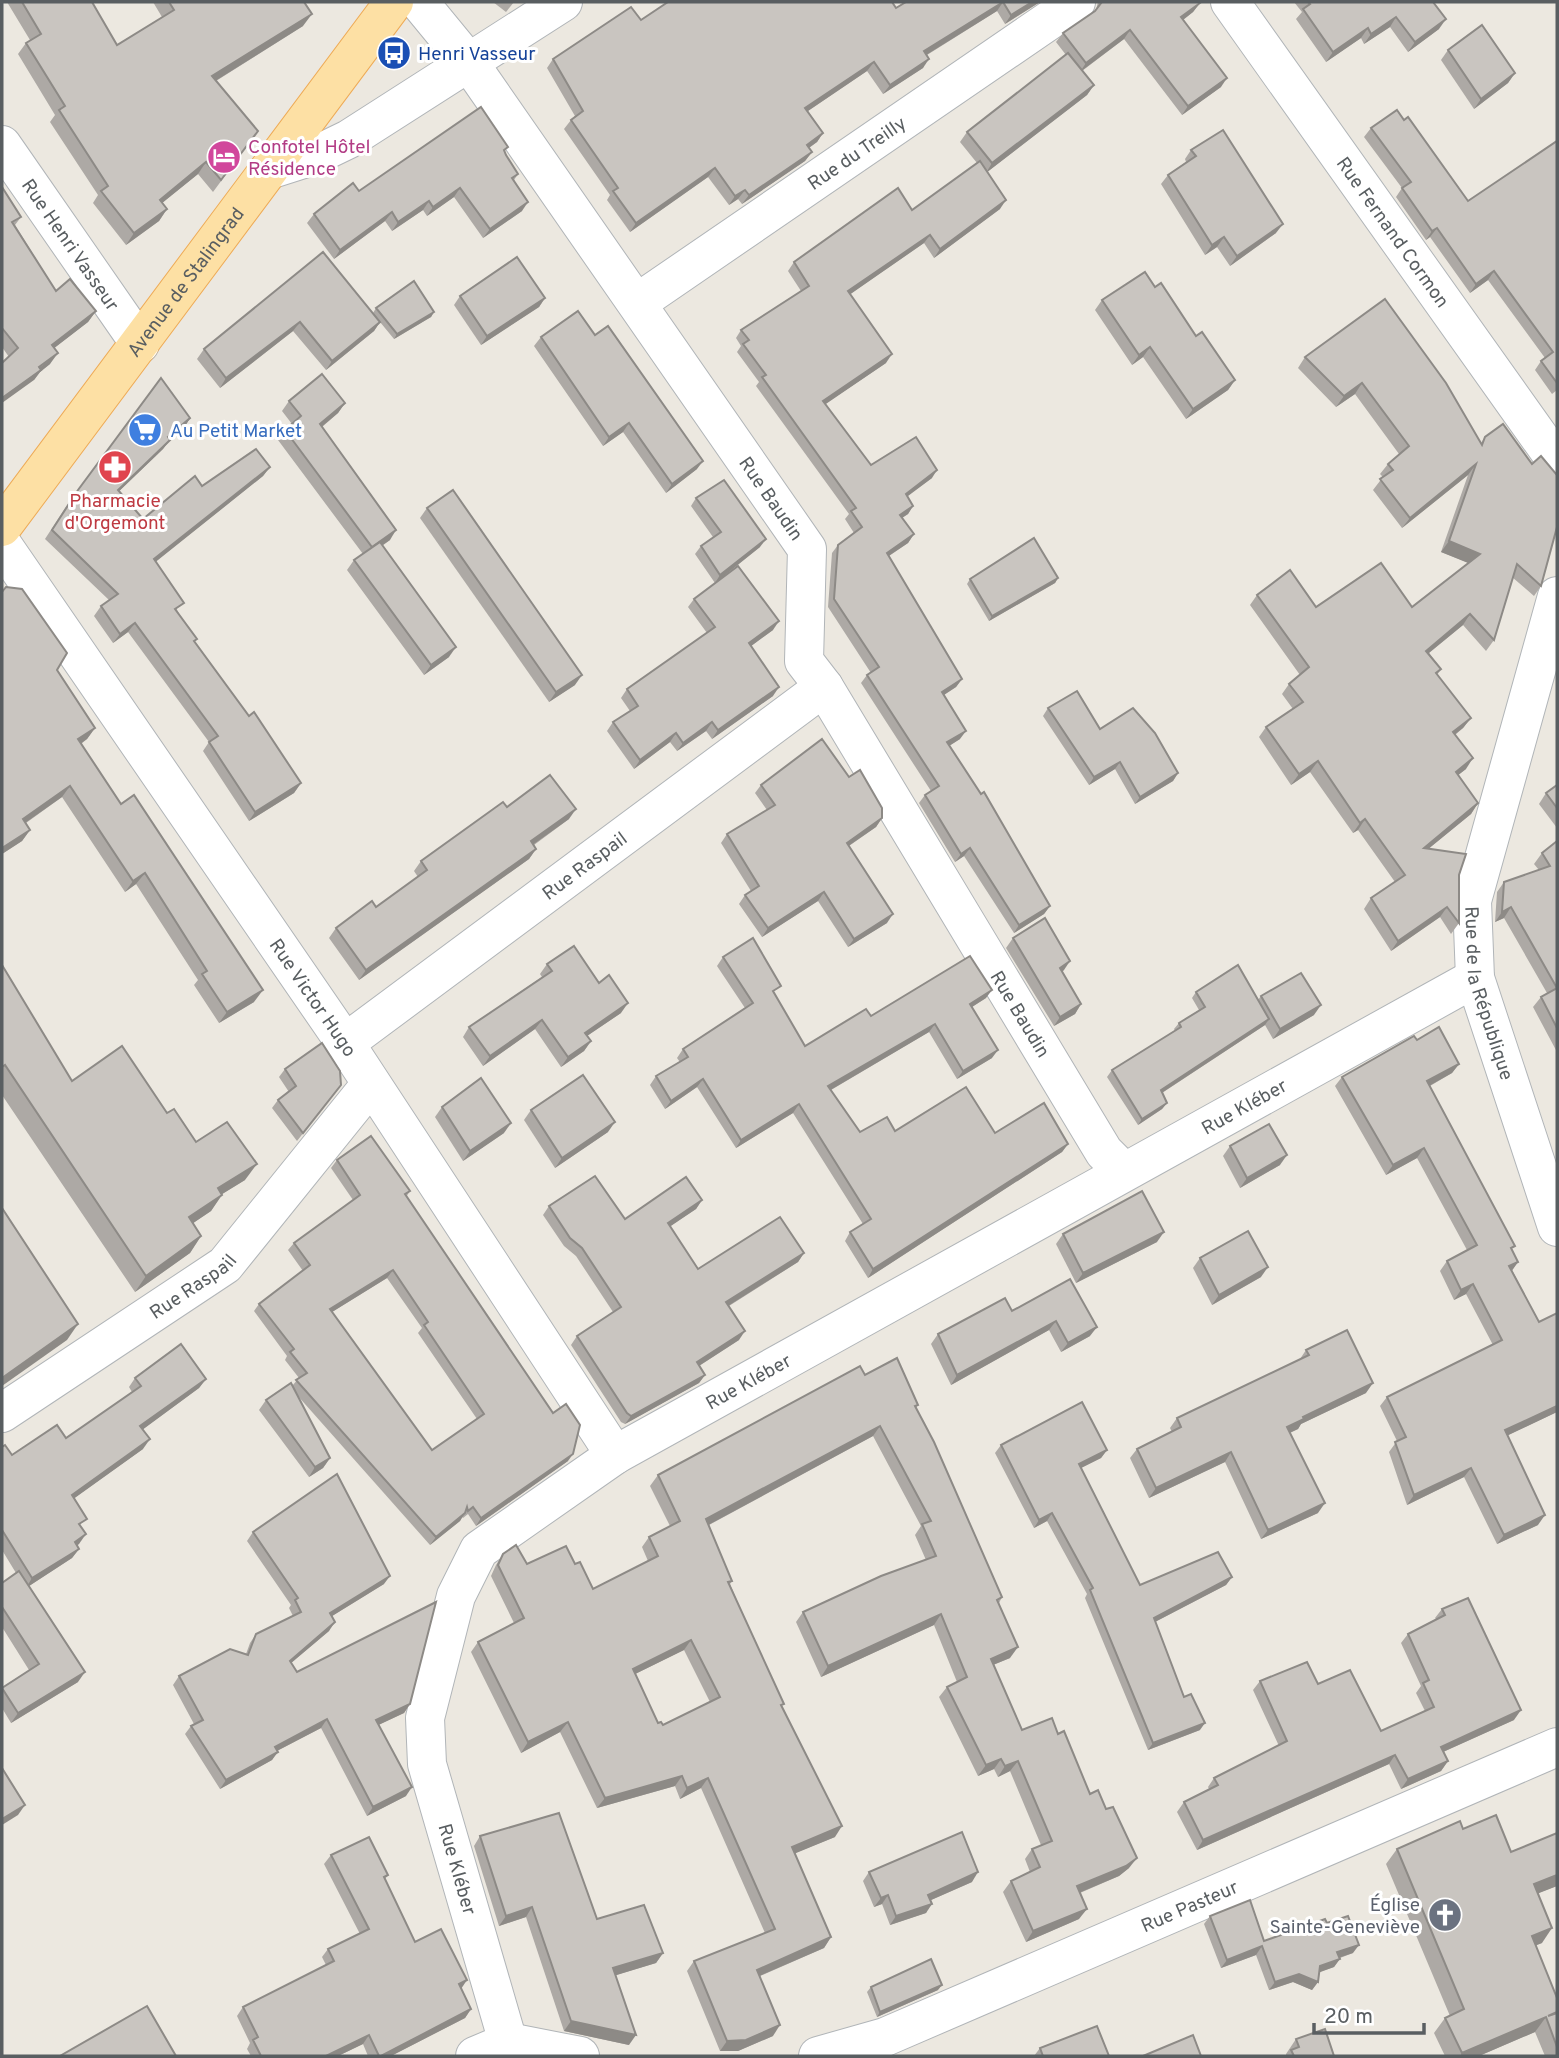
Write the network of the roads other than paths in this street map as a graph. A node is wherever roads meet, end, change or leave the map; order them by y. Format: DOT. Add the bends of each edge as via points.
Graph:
graph roads {
  1 [pos="394,2"];
  2 [pos="419,2"];
  3 [pos="564,2"];
  4 [pos="1076,2"];
  5 [pos="1230,2"];
  6 [pos="470,64"];
  7 [pos="2,145"];
  8 [pos="269,170"];
  9 [pos="637,303"];
  10 [pos="140,344"];
  11 [pos="1557,462"];
  12 [pos="2,527"];
  13 [pos="2,544"];
  14 [pos="1557,596"];
  15 [pos="824,687"];
  16 [pos="1475,978"];
  17 [pos="345,1043"];
  18 [pos="372,1084"];
  19 [pos="1123,1171"];
  20 [pos="1557,1227"];
  21 [pos="2,1413"];
  22 [pos="615,1455"];
  23 [pos="1557,1747"];
  24 [pos="492,2049"];
  25 [pos="580,2056"];
  26 [pos="818,2056"];
  1 -- 8 [label="main road, Avenue de Stalingrad"];
  2 -- 6 [label="street, Rue Baudin"];
  3 -- 6 [label="street"];
  4 -- 9 [label="street, Rue du Treilly"];
  5 -- 11 [label="street, Rue Fernand Cormon"];
  6 -- 8 [label="street" via="349,139"];
  6 -- 9 [label="street, Rue Baudin"];
  7 -- 10 [label="street, Rue Henri Vasseur"];
  8 -- 10 [label="main road, Avenue de Stalingrad"];
  9 -- 15 [label="street, Rue Baudin" via="807,550 804,661"];
  10 -- 12 [label="main road, Avenue de Stalingrad"];
  13 -- 17 [label="street, Rue Victor Hugo"];
  14 -- 16 [label="street, Rue de la République" via="1472,901"];
  15 -- 17 [label="street, Rue Raspail"];
  15 -- 19 [label="street, Rue Baudin" via="1104,1152"];
  16 -- 19 [label="street, Rue Kléber"];
  16 -- 20 [label="street, Rue de la République"];
  17 -- 18 [label="street, Rue Victor Hugo"];
  18 -- 21 [label="street, Rue Raspail" via="225,1265"];
  18 -- 22 [label="street, Rue Victor Hugo"];
  19 -- 22 [label="street, Rue Kléber"];
  22 -- 24 [label="street, Rue Kléber" via="479,1549 456,1596 425,1718 427,1765"];
  23 -- 26 [label="street, Rue Pasteur" via="885,2037"];
  24 -- 25 [label="street"];
}
